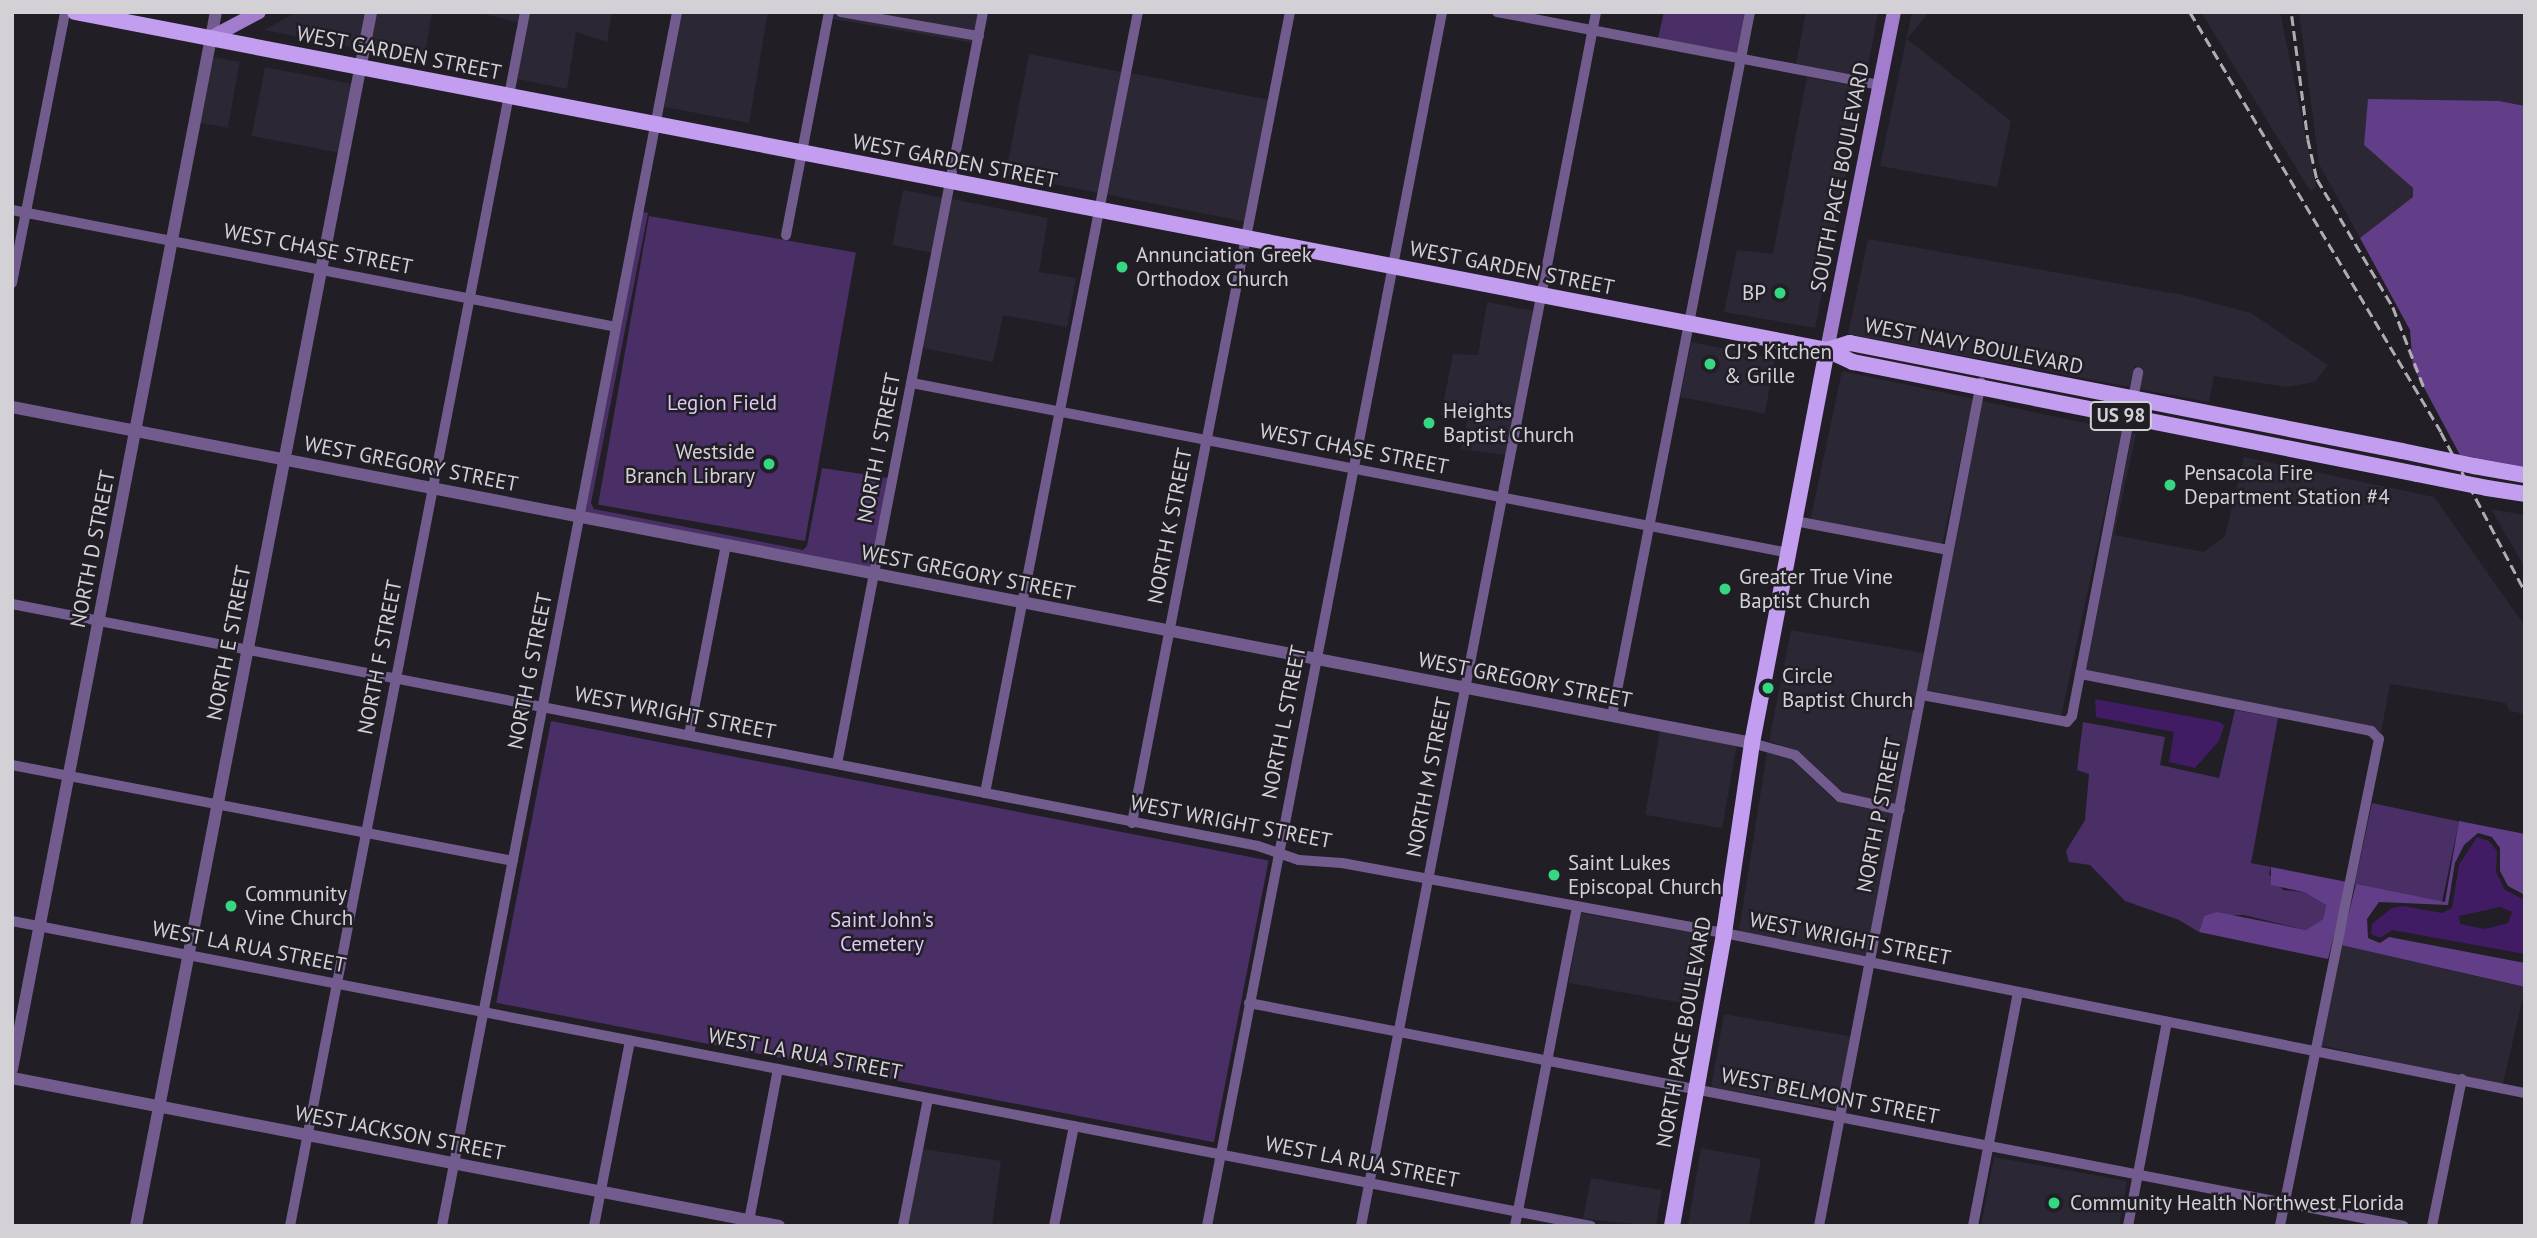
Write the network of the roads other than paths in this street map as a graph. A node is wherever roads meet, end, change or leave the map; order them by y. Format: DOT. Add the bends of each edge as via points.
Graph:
graph roads {
  1 [pos="65,12"];
  2 [pos="75,12"];
  3 [pos="216,12"];
  4 [pos="259,12"];
  5 [pos="371,12"];
  6 [pos="525,12"];
  7 [pos="677,12"];
  8 [pos="829,12"];
  9 [pos="841,12"];
  10 [pos="984,12"];
  11 [pos="1138,12"];
  12 [pos="1290,12"];
  13 [pos="1442,12"];
  14 [pos="1497,12"];
  15 [pos="1596,12"];
  16 [pos="1750,12"];
  17 [pos="1894,12"];
  18 [pos="906,18"];
  19 [pos="1592,31"];
  20 [pos="979,36"];
  21 [pos="212,37"];
  22 [pos="1741,60"];
  23 [pos="360,68"];
  24 [pos="1879,85"];
  25 [pos="508,96"];
  26 [pos="656,124"];
  27 [pos="802,153"];
  28 [pos="951,180"];
  29 [pos="1100,209"];
  30 [pos="12,210"];
  31 [pos="26,213"];
  32 [pos="786,235"];
  33 [pos="1246,238"];
  34 [pos="172,241"];
  35 [pos="1392,266"];
  36 [pos="321,270"];
  37 [pos="12,283"];
  38 [pos="1542,295"];
  39 [pos="470,298"];
  40 [pos="1690,324"];
  41 [pos="616,327"];
  42 [pos="1827,350"];
  43 [pos="1983,369"];
  44 [pos="2138,373"];
  45 [pos="912,383"];
  46 [pos="1980,388"];
  47 [pos="2132,398"];
  48 [pos="12,407"];
  49 [pos="1060,412"];
  50 [pos="2129,418"];
  51 [pos="136,430"];
  52 [pos="1207,440"];
  53 [pos="284,459"];
  54 [pos="1353,469"];
  55 [pos="2525,475"];
  56 [pos="433,488"];
  57 [pos="2525,494"];
  58 [pos="1502,498"];
  59 [pos="580,517"];
  60 [pos="1795,521"];
  61 [pos="1650,526"];
  62 [pos="726,545"];
  63 [pos="1948,550"];
  64 [pos="1789,553"];
  65 [pos="875,574"];
  66 [pos="1023,603"];
  67 [pos="12,604"];
  68 [pos="99,621"];
  69 [pos="1170,631"];
  70 [pos="247,650"];
  71 [pos="1316,659"];
  72 [pos="2081,674"];
  73 [pos="396,679"];
  74 [pos="1465,688"];
  75 [pos="1922,695"];
  76 [pos="543,707"];
  77 [pos="1612,716"];
  78 [pos="689,736"];
  79 [pos="1752,743"];
  80 [pos="12,765"];
  81 [pos="837,765"];
  82 [pos="69,776"];
  83 [pos="985,793"];
  84 [pos="217,804"];
  85 [pos="1899,810"];
  86 [pos="1132,822"];
  87 [pos="366,833"];
  88 [pos="1279,853"];
  89 [pos="513,861"];
  90 [pos="1429,879"];
  91 [pos="1577,906"];
  92 [pos="12,921"];
  93 [pos="40,926"];
  94 [pos="1724,933"];
  95 [pos="188,955"];
  96 [pos="1870,963"];
  97 [pos="337,984"];
  98 [pos="2018,993"];
  99 [pos="1250,1003"];
  100 [pos="484,1012"];
  101 [pos="2167,1022"];
  102 [pos="1399,1032"];
  103 [pos="630,1040"];
  104 [pos="2314,1049"];
  105 [pos="1547,1061"];
  106 [pos="12,1069"];
  107 [pos="778,1069"];
  108 [pos="12,1077"];
  109 [pos="2462,1079"];
  110 [pos="1695,1089"];
  111 [pos="2525,1093"];
  112 [pos="928,1098"];
  113 [pos="159,1105"];
  114 [pos="1840,1119"];
  115 [pos="1074,1126"];
  116 [pos="308,1134"];
  117 [pos="1989,1147"];
  118 [pos="1220,1154"];
  119 [pos="454,1163"];
  120 [pos="2138,1175"];
  121 [pos="1370,1183"];
  122 [pos="601,1191"];
  123 [pos="2284,1204"];
  124 [pos="1518,1212"];
  125 [pos="749,1223"];
  126 [pos="136,1226"];
  127 [pos="290,1226"];
  128 [pos="442,1226"];
  129 [pos="594,1226"];
  130 [pos="779,1226"];
  131 [pos="903,1226"];
  132 [pos="1054,1226"];
  133 [pos="1207,1226"];
  134 [pos="1361,1226"];
  135 [pos="1515,1226"];
  136 [pos="1591,1226"];
  137 [pos="1672,1226"];
  138 [pos="1819,1226"];
  139 [pos="1973,1226"];
  140 [pos="2128,1226"];
  141 [pos="2280,1226"];
  142 [pos="2404,1226"];
  143 [pos="2432,1226"];
  1 -- 31 [label="street"];
  2 -- 21 [label="main road, WEST GARDEN STREET"];
  3 -- 21 [label="street, NORTH D STREET"];
  4 -- 21 [label="main road"];
  5 -- 23 [label="street, NORTH E STREET"];
  6 -- 25 [label="street, NORTH F STREET"];
  7 -- 26 [label="street, NORTH G STREET"];
  8 -- 27 [label="street"];
  9 -- 18 [label="street"];
  10 -- 20 [label="street, NORTH I STREET"];
  11 -- 29 [label="street"];
  12 -- 33 [label="street, NORTH K STREET"];
  13 -- 35 [label="street, NORTH L STREET"];
  14 -- 19 [label="street"];
  15 -- 19 [label="street, NORTH M STREET"];
  16 -- 22 [label="street"];
  17 -- 24 [label="main road, SOUTH PACE BOULEVARD"];
  18 -- 20 [label="street"];
  19 -- 22 [label="street"];
  19 -- 38 [label="street, NORTH M STREET"];
  20 -- 28 [label="street, NORTH I STREET"];
  21 -- 23 [label="main road, WEST GARDEN STREET"];
  21 -- 34 [label="street, NORTH D STREET"];
  22 -- 24 [label="street"];
  22 -- 40 [label="street"];
  23 -- 25 [label="main road, WEST GARDEN STREET"];
  23 -- 36 [label="street, NORTH E STREET"];
  24 -- 42 [label="main road, SOUTH PACE BOULEVARD"];
  25 -- 26 [label="main road, WEST GARDEN STREET"];
  25 -- 39 [label="street, NORTH F STREET"];
  26 -- 27 [label="main road, WEST GARDEN STREET"];
  26 -- 41 [label="street, NORTH G STREET"];
  27 -- 28 [label="main road, WEST GARDEN STREET"];
  27 -- 32 [label="street"];
  28 -- 29 [label="main road, WEST GARDEN STREET"];
  28 -- 45 [label="street, NORTH I STREET"];
  29 -- 33 [label="main road, WEST GARDEN STREET"];
  29 -- 49 [label="street"];
  30 -- 31 [label="street, WEST CHASE STREET"];
  31 -- 34 [label="street, WEST CHASE STREET"];
  31 -- 37 [label="street"];
  33 -- 35 [label="main road, WEST GARDEN STREET"];
  33 -- 52 [label="street, NORTH K STREET"];
  34 -- 36 [label="street, WEST CHASE STREET"];
  34 -- 51 [label="street, NORTH D STREET"];
  35 -- 38 [label="main road, WEST GARDEN STREET"];
  35 -- 54 [label="street, NORTH L STREET"];
  36 -- 39 [label="street, WEST CHASE STREET"];
  36 -- 53 [label="street, NORTH E STREET"];
  38 -- 40 [label="main road, WEST GARDEN STREET"];
  38 -- 58 [label="street, NORTH M STREET"];
  39 -- 41 [label="street, WEST CHASE STREET"];
  39 -- 56 [label="street, NORTH F STREET"];
  40 -- 42 [label="main road, WEST GARDEN STREET"];
  40 -- 61 [label="street"];
  41 -- 59 [label="street, NORTH G STREET"];
  42 -- 43 [label="main road, WEST NAVY BOULEVARD / US 98" via="1850,344"];
  42 -- 46 [label="main road, WEST NAVY BOULEVARD / US 98" via="1853,362"];
  42 -- 60 [label="main road, NORTH PACE BOULEVARD"];
  43 -- 46 [label="street, NORTH P STREET"];
  43 -- 47 [label="main road, WEST NAVY BOULEVARD / US 98"];
  44 -- 47 [label="street"];
  45 -- 49 [label="street, WEST CHASE STREET"];
  45 -- 65 [label="street, NORTH I STREET"];
  46 -- 50 [label="main road, WEST NAVY BOULEVARD / US 98"];
  46 -- 63 [label="street, NORTH P STREET"];
  47 -- 50 [label="street"];
  47 -- 55 [label="main road, WEST NAVY BOULEVARD / US 98, bridge"];
  48 -- 51 [label="street, WEST GREGORY STREET"];
  49 -- 52 [label="street, WEST CHASE STREET"];
  49 -- 66 [label="street"];
  50 -- 57 [label="main road, WEST NAVY BOULEVARD / US 98, bridge"];
  50 -- 72 [label="street"];
  51 -- 53 [label="street, WEST GREGORY STREET"];
  51 -- 68 [label="street, NORTH D STREET"];
  52 -- 54 [label="street, WEST CHASE STREET"];
  52 -- 69 [label="street, NORTH K STREET"];
  53 -- 56 [label="street, WEST GREGORY STREET"];
  53 -- 70 [label="street, NORTH E STREET"];
  54 -- 58 [label="street, WEST CHASE STREET"];
  54 -- 71 [label="street, NORTH L STREET"];
  56 -- 59 [label="street, WEST GREGORY STREET"];
  56 -- 73 [label="street, NORTH F STREET"];
  58 -- 61 [label="street, WEST CHASE STREET"];
  58 -- 74 [label="street, NORTH M STREET"];
  59 -- 62 [label="street, WEST GREGORY STREET"];
  59 -- 76 [label="street, NORTH G STREET"];
  60 -- 63 [label="street"];
  60 -- 64 [label="main road, NORTH PACE BOULEVARD"];
  61 -- 64 [label="street, WEST CHASE STREET"];
  61 -- 77 [label="street"];
  62 -- 65 [label="street, WEST GREGORY STREET"];
  62 -- 78 [label="street"];
  63 -- 75 [label="street, NORTH P STREET"];
  64 -- 79 [label="main road, NORTH PACE BOULEVARD"];
  65 -- 66 [label="street, WEST GREGORY STREET"];
  65 -- 81 [label="street, NORTH I STREET"];
  66 -- 69 [label="street, WEST GREGORY STREET"];
  66 -- 83 [label="street"];
  67 -- 68 [label="street, WEST WRIGHT STREET"];
  68 -- 70 [label="street, WEST WRIGHT STREET"];
  68 -- 82 [label="street, NORTH D STREET"];
  69 -- 71 [label="street, WEST GREGORY STREET"];
  69 -- 86 [label="street, NORTH K STREET"];
  70 -- 73 [label="street, WEST WRIGHT STREET"];
  70 -- 84 [label="street, NORTH E STREET"];
  71 -- 74 [label="street, WEST GREGORY STREET"];
  71 -- 88 [label="street, NORTH L STREET"];
  72 -- 75 [label="street" via="2067,722"];
  72 -- 104 [label="street" via="2377,736 2357,859"];
  73 -- 76 [label="street, WEST WRIGHT STREET"];
  73 -- 87 [label="street, NORTH F STREET"];
  74 -- 77 [label="street, WEST GREGORY STREET"];
  74 -- 90 [label="street, NORTH M STREET"];
  75 -- 85 [label="street, NORTH P STREET"];
  76 -- 78 [label="street, WEST WRIGHT STREET"];
  76 -- 89 [label="street, NORTH G STREET"];
  77 -- 79 [label="street, WEST GREGORY STREET"];
  78 -- 81 [label="street, WEST WRIGHT STREET"];
  79 -- 85 [label="street, WEST GREGORY STREET" via="1795,755 1840,797"];
  79 -- 94 [label="main road, NORTH PACE BOULEVARD"];
  80 -- 82 [label="street"];
  81 -- 83 [label="street, WEST WRIGHT STREET"];
  82 -- 84 [label="street"];
  82 -- 93 [label="street, NORTH D STREET"];
  83 -- 86 [label="street, WEST WRIGHT STREET"];
  84 -- 87 [label="street"];
  84 -- 95 [label="street, NORTH E STREET"];
  85 -- 96 [label="street, NORTH P STREET"];
  86 -- 88 [label="street, WEST WRIGHT STREET"];
  87 -- 89 [label="street"];
  87 -- 97 [label="street, NORTH F STREET"];
  88 -- 90 [label="street, WEST WRIGHT STREET"];
  88 -- 99 [label="street, NORTH L STREET"];
  89 -- 100 [label="street, NORTH G STREET"];
  90 -- 91 [label="street, WEST WRIGHT STREET"];
  90 -- 102 [label="street, NORTH M STREET"];
  91 -- 94 [label="street, WEST WRIGHT STREET"];
  91 -- 105 [label="street"];
  92 -- 93 [label="street, WEST LA RUA STREET"];
  93 -- 95 [label="street, WEST LA RUA STREET"];
  93 -- 106 [label="street, NORTH D STREET"];
  94 -- 96 [label="street, WEST WRIGHT STREET"];
  94 -- 110 [label="main road, NORTH PACE BOULEVARD"];
  95 -- 97 [label="street, WEST LA RUA STREET"];
  95 -- 113 [label="street, NORTH E STREET"];
  96 -- 98 [label="street, WEST WRIGHT STREET"];
  96 -- 114 [label="street, NORTH P STREET"];
  97 -- 100 [label="street, WEST LA RUA STREET"];
  97 -- 116 [label="street, NORTH F STREET"];
  98 -- 101 [label="street, WEST WRIGHT STREET"];
  98 -- 117 [label="street"];
  99 -- 102 [label="street, WEST BELMONT STREET"];
  99 -- 118 [label="street, NORTH L STREET"];
  100 -- 103 [label="street, WEST LA RUA STREET"];
  100 -- 119 [label="street, NORTH G STREET"];
  101 -- 104 [label="street, WEST WRIGHT STREET"];
  101 -- 120 [label="street"];
  102 -- 105 [label="street, WEST BELMONT STREET"];
  102 -- 121 [label="street, NORTH M STREET"];
  103 -- 107 [label="street, WEST LA RUA STREET"];
  103 -- 122 [label="street"];
  104 -- 109 [label="street, WEST WRIGHT STREET"];
  104 -- 123 [label="street"];
  105 -- 110 [label="street, WEST BELMONT STREET"];
  105 -- 124 [label="street"];
  107 -- 112 [label="street, WEST LA RUA STREET"];
  107 -- 125 [label="street"];
  108 -- 113 [label="street, WEST JACKSON STREET"];
  109 -- 111 [label="street, WEST WRIGHT STREET"];
  109 -- 143 [label="street"];
  110 -- 114 [label="street, WEST BELMONT STREET"];
  110 -- 137 [label="main road, NORTH PACE BOULEVARD"];
  112 -- 115 [label="street, WEST LA RUA STREET"];
  112 -- 131 [label="street"];
  113 -- 116 [label="street, WEST JACKSON STREET"];
  113 -- 126 [label="street, NORTH E STREET"];
  114 -- 117 [label="street, WEST BELMONT STREET"];
  114 -- 138 [label="street, NORTH P STREET"];
  115 -- 118 [label="street, WEST LA RUA STREET"];
  115 -- 132 [label="street"];
  116 -- 119 [label="street, WEST JACKSON STREET"];
  116 -- 127 [label="street, NORTH F STREET"];
  117 -- 120 [label="street, WEST BELMONT STREET"];
  117 -- 139 [label="street"];
  118 -- 121 [label="street, WEST LA RUA STREET"];
  118 -- 133 [label="street, NORTH L STREET"];
  119 -- 122 [label="street, WEST JACKSON STREET"];
  119 -- 128 [label="street, NORTH G STREET"];
  120 -- 123 [label="street, WEST BELMONT STREET"];
  120 -- 140 [label="street"];
  121 -- 124 [label="street, WEST LA RUA STREET"];
  121 -- 134 [label="street, NORTH M STREET"];
  122 -- 125 [label="street, WEST JACKSON STREET"];
  122 -- 129 [label="street"];
  123 -- 141 [label="street"];
  123 -- 142 [label="street, WEST BELMONT STREET"];
  124 -- 135 [label="street"];
  124 -- 136 [label="street, WEST LA RUA STREET"];
  125 -- 130 [label="street, WEST JACKSON STREET"];
}
